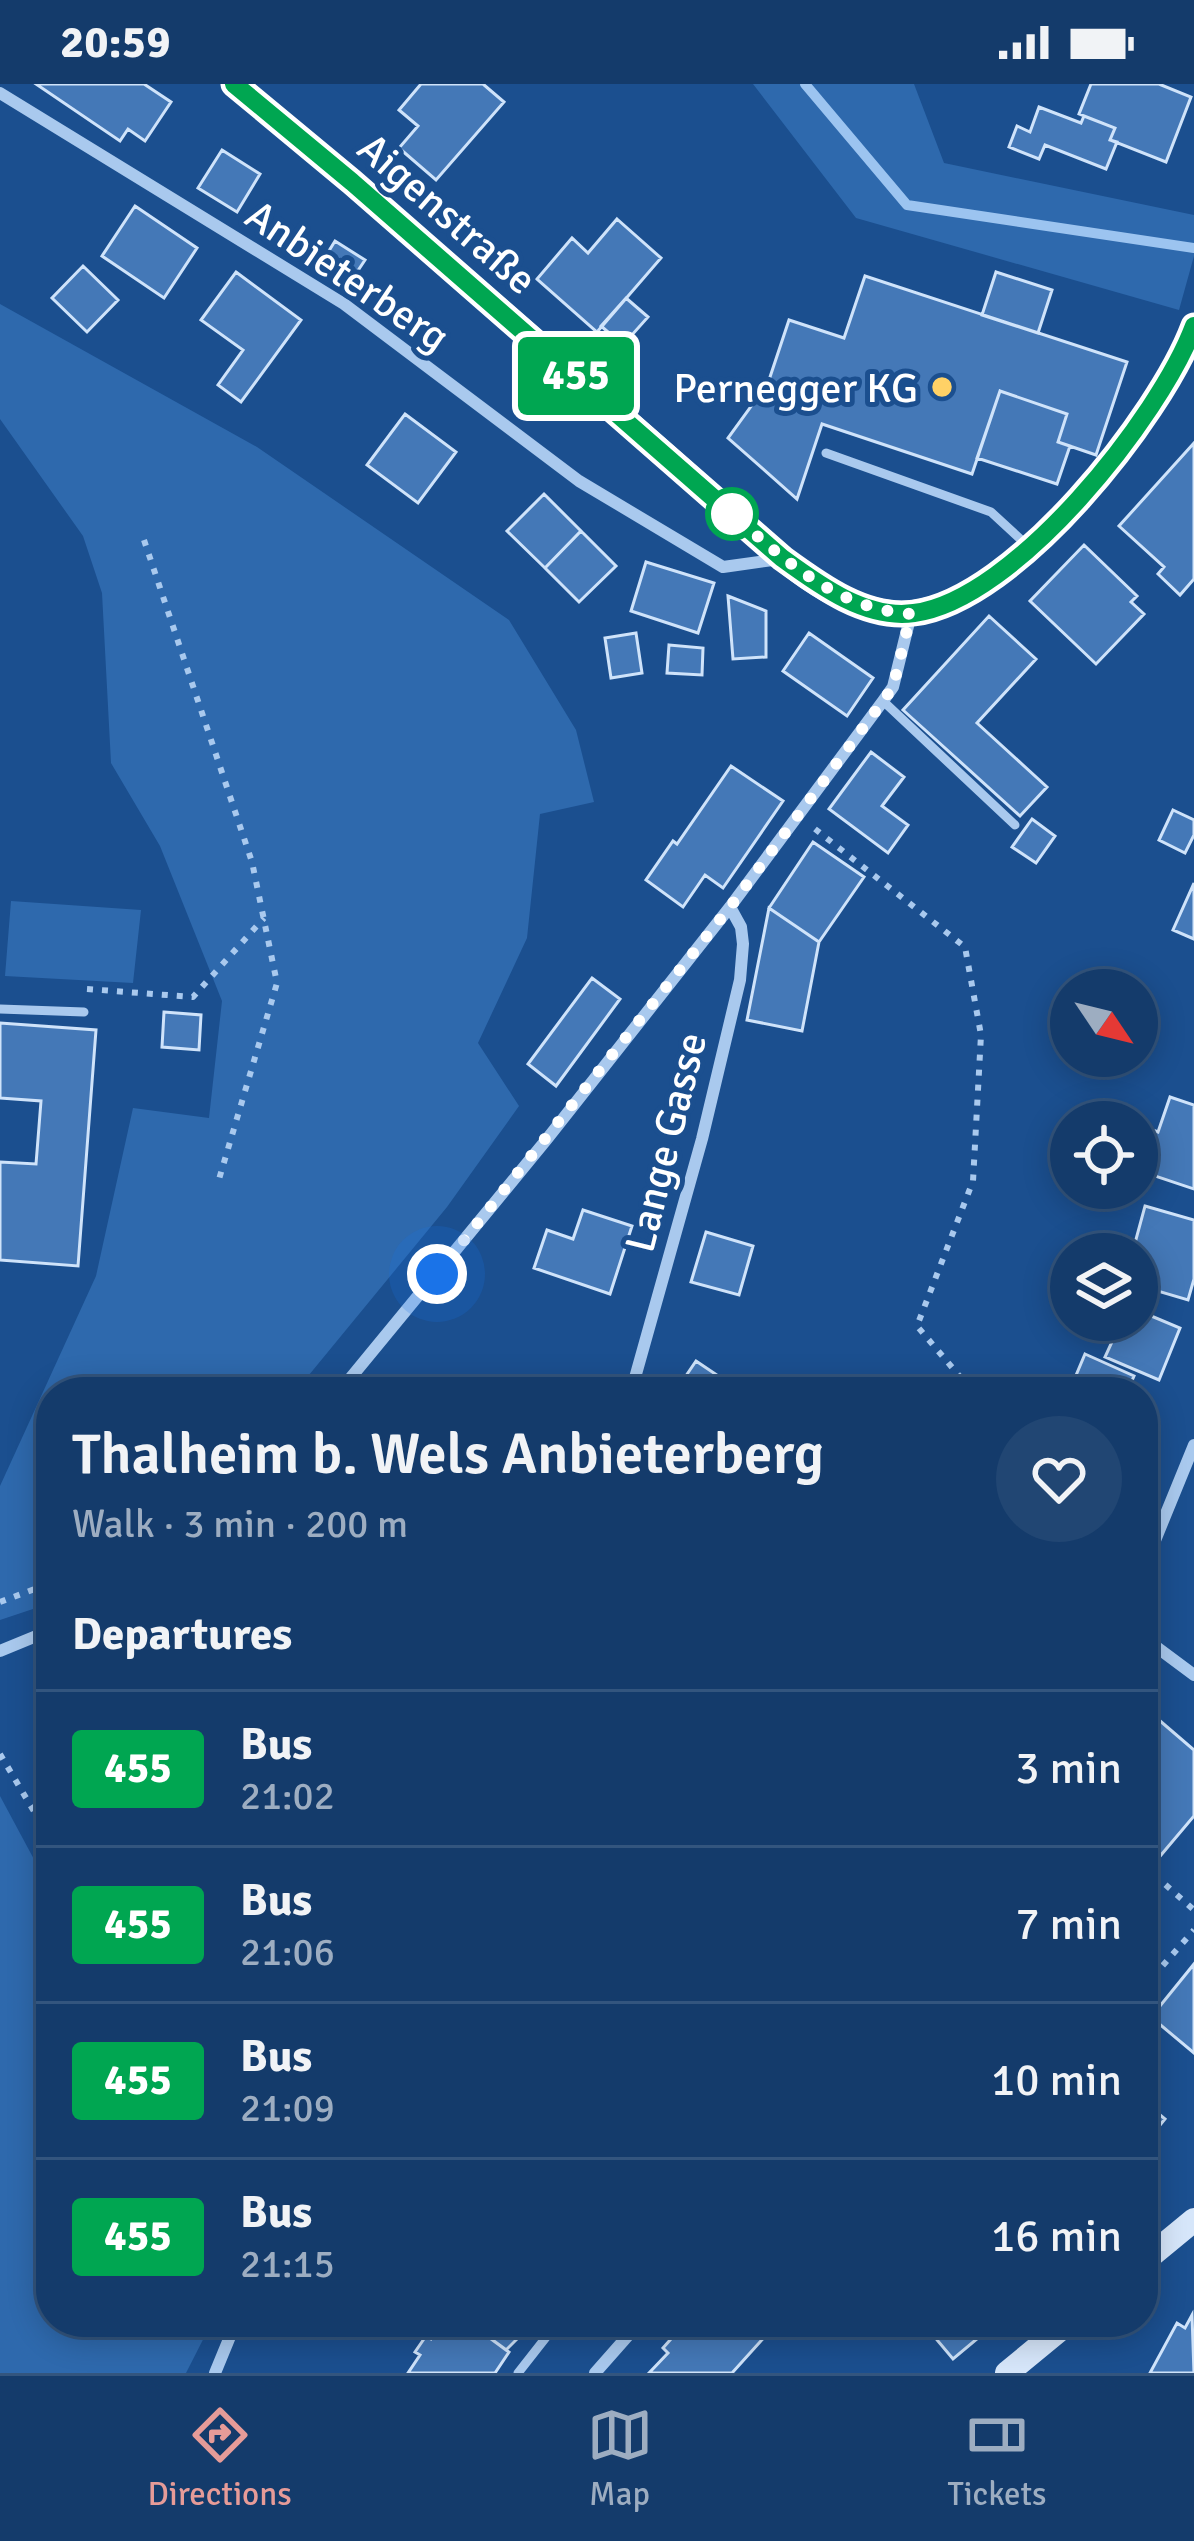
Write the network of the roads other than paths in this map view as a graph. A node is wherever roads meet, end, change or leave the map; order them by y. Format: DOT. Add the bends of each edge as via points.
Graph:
graph roads {
  1 [pos="234,84"];
  2 [pos="0,93"];
  3 [pos="1194,326"];
  4 [pos="826,453"];
  5 [pos="1029,547"];
  6 [pos="782,558"];
  7 [pos="911,614"];
  8 [pos="883,701"];
  9 [pos="1015,825"];
  10 [pos="730,907"];
  11 [pos="0,1009"];
  12 [pos="84,1012"];
  13 [pos="351,1377"];
  14 [pos="635,1377"];
  15 [pos="1194,1445"];
  16 [pos="1158,1533"];
  17 [pos="36,1636"];
  18 [pos="1158,1647"];
  19 [pos="0,1651"];
  20 [pos="1194,1675"];
  21 [pos="1194,2220"];
  22 [pos="1158,2250"];
  23 [pos="230,2337"];
  24 [pos="546,2337"];
  25 [pos="627,2337"];
  26 [pos="1051,2337"];
  27 [pos="214,2373"];
  28 [pos="518,2373"];
  29 [pos="595,2373"];
  30 [pos="1007,2373"];
  1 -- 6 [label="street, Aigenstraße"];
  2 -- 6 [label="street, Anbieterberg" via="344,304 579,481 723,567"];
  3 -- 5 [label="street" via="1138,430"];
  4 -- 5 [label="lane" via="991,512"];
  5 -- 7 [label="street" via="966,594"];
  6 -- 7 [label="street, Aigenstraße" via="860,605"];
  7 -- 8 [label="street"];
  8 -- 9 [label="lane"];
  8 -- 10 [label="street"];
  10 -- 13 [label="street"];
  10 -- 14 [label="street, Lange Gasse" via="743,944 740,980"];
  11 -- 12 [label="lane"];
  15 -- 16 [label="street"];
  17 -- 19 [label="street"];
  18 -- 20 [label="street"];
  21 -- 22 [label="street"];
  23 -- 27 [label="street"];
  24 -- 28 [label="lane"];
  25 -- 29 [label="street"];
  26 -- 30 [label="street"];
}
